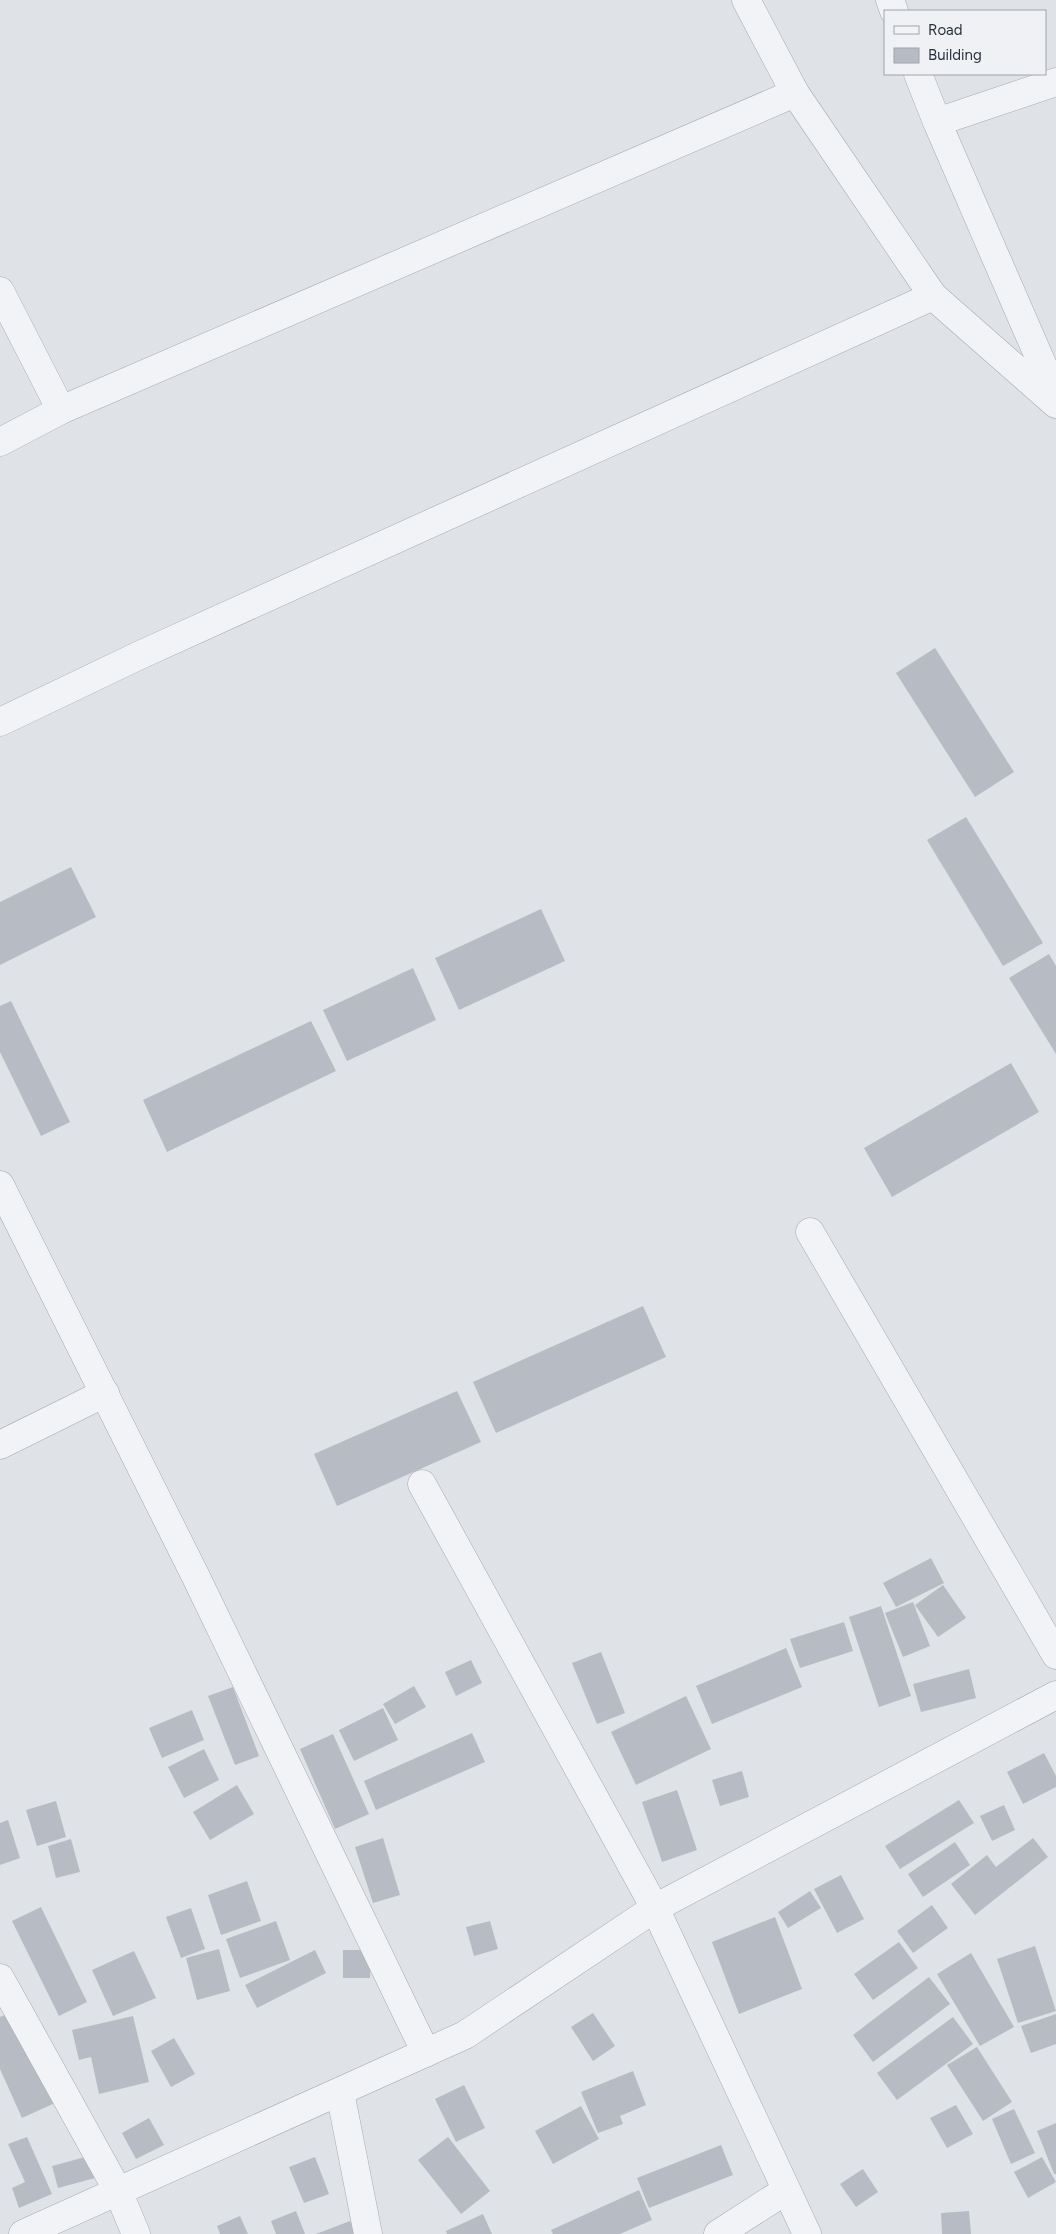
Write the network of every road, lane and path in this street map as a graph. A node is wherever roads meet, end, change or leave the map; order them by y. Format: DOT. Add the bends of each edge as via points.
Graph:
graph roads {
  1 [pos="746,0"];
  2 [pos="918,75"];
  3 [pos="1056,82"];
  4 [pos="795,93"];
  5 [pos="937,122"];
  6 [pos="0,290"];
  7 [pos="933,296"];
  8 [pos="1056,396"];
  9 [pos="1056,404"];
  10 [pos="61,410"];
  11 [pos="0,442"];
  12 [pos="0,722"];
  13 [pos="0,1185"];
  14 [pos="810,1232"];
  15 [pos="105,1393"];
  16 [pos="0,1444"];
  17 [pos="422,1484"];
  18 [pos="1056,1655"];
  19 [pos="1056,1695"];
  20 [pos="655,1908"];
  21 [pos="0,1978"];
  22 [pos="426,2053"];
  23 [pos="340,2092"];
  24 [pos="118,2191"];
  25 [pos="785,2191"];
  26 [pos="23,2234"];
  27 [pos="136,2234"];
  28 [pos="368,2234"];
  29 [pos="718,2234"];
  30 [pos="807,2234"];
  1 -- 4 [label="street"];
  2 -- 5 [label="street"];
  3 -- 5 [label="street"];
  4 -- 7 [label="street"];
  4 -- 10 [label="street"];
  5 -- 8 [label="street"];
  6 -- 10 [label="street"];
  7 -- 9 [label="street"];
  7 -- 12 [label="street"];
  10 -- 11 [label="street"];
  13 -- 15 [label="street"];
  14 -- 18 [label="street"];
  15 -- 16 [label="street"];
  15 -- 22 [label="street"];
  17 -- 20 [label="street"];
  19 -- 20 [label="street"];
  20 -- 22 [label="street" via="465,2035"];
  20 -- 25 [label="street"];
  21 -- 24 [label="street"];
  22 -- 23 [label="street"];
  23 -- 24 [label="street"];
  23 -- 28 [label="street"];
  24 -- 26 [label="street"];
  24 -- 27 [label="street"];
  25 -- 29 [label="street"];
  25 -- 30 [label="street"];
}
